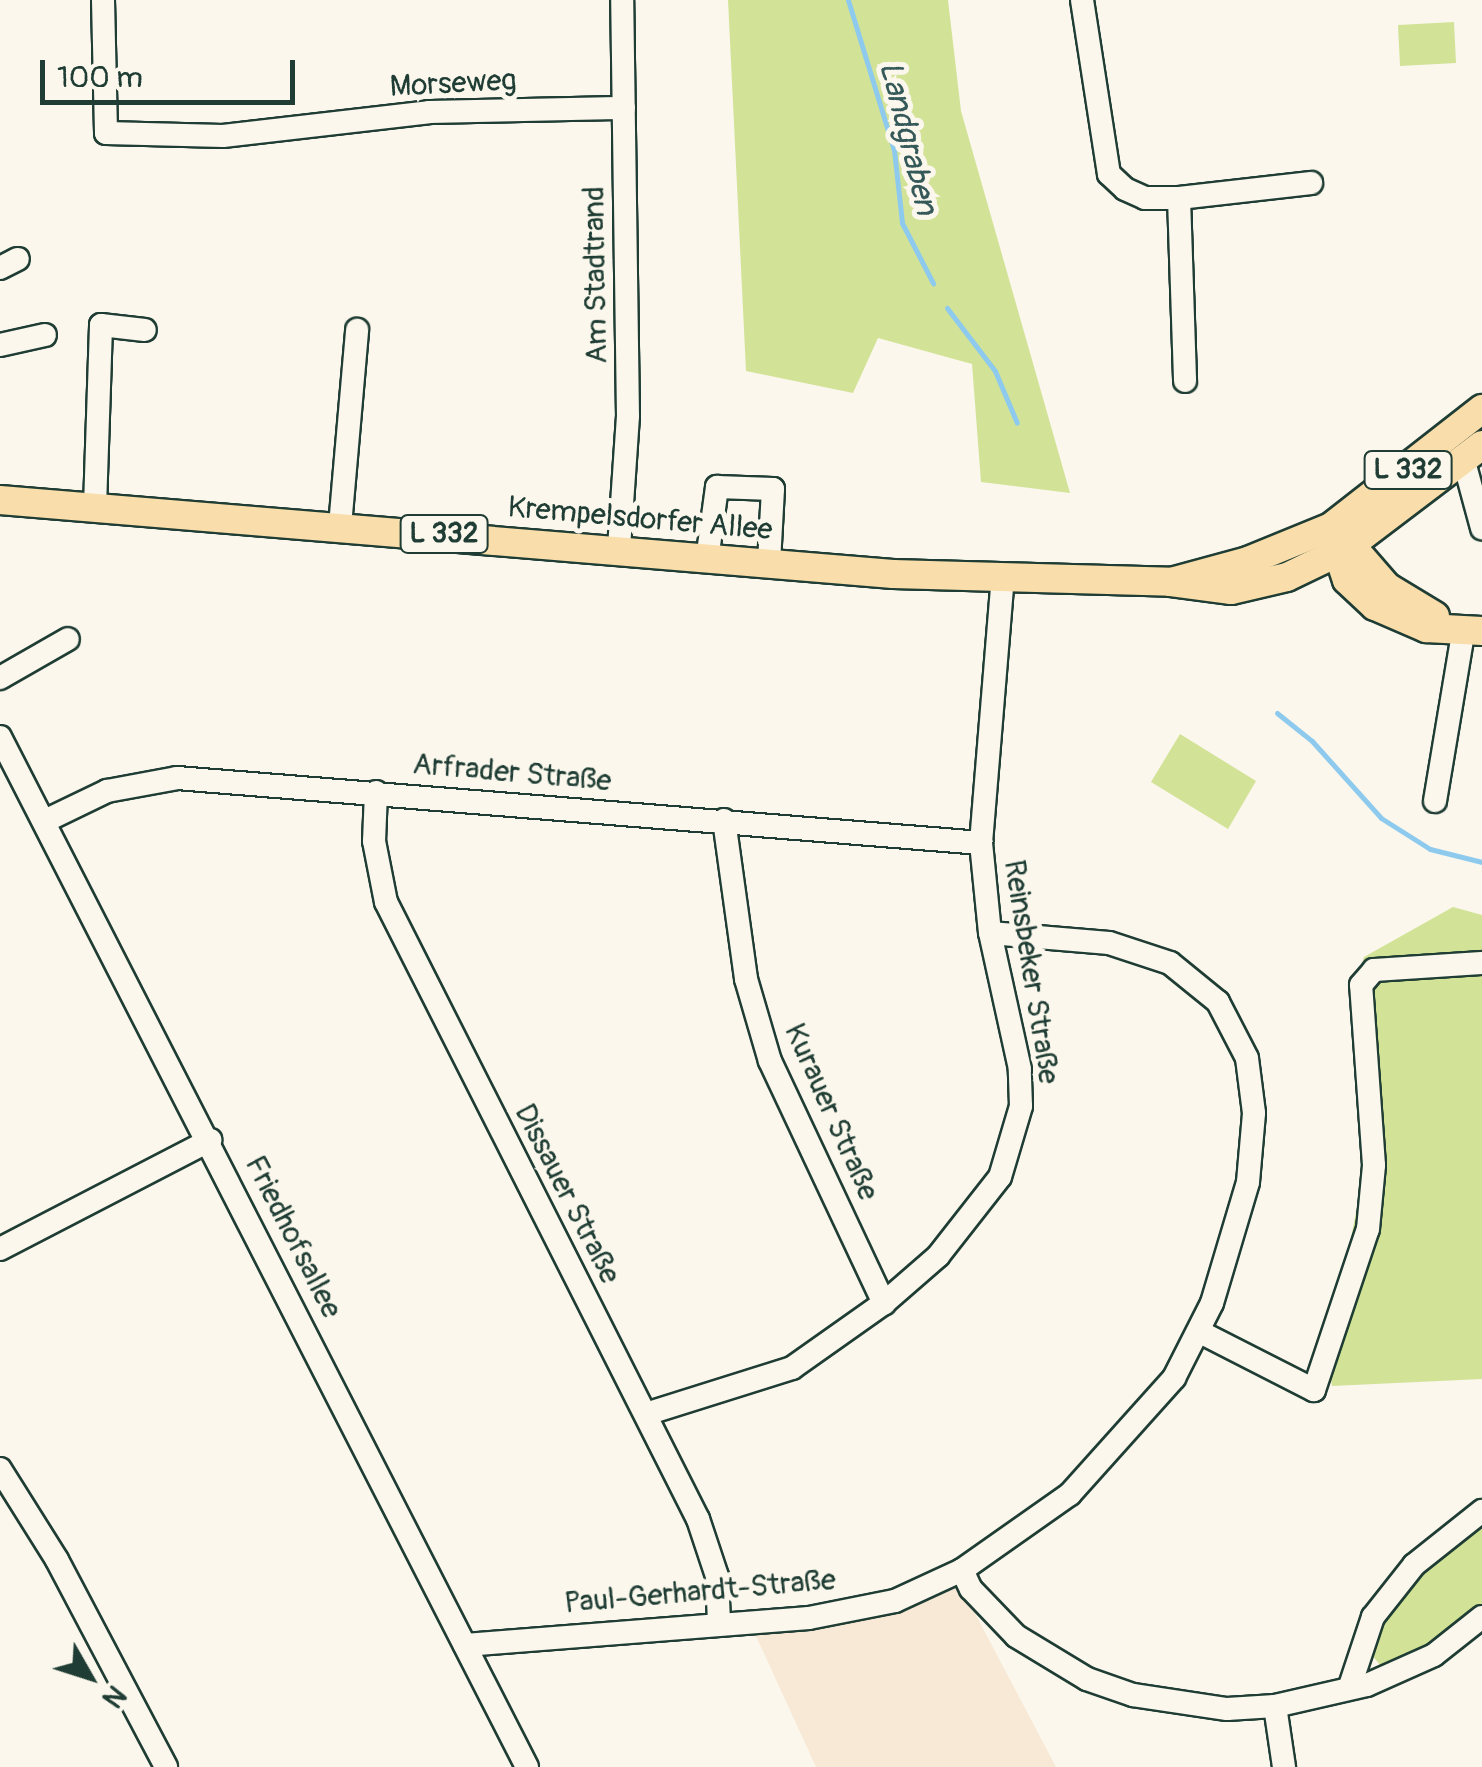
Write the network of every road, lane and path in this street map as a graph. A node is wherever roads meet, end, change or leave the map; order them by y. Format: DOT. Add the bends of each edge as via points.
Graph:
graph roads {
  1 [pos="103,0"];
  2 [pos="622,0"];
  3 [pos="1082,0"];
  4 [pos="624,108"];
  5 [pos="1311,183"];
  6 [pos="1179,198"];
  7 [pos="144,330"];
  8 [pos="356,330"];
  9 [pos="44,336"];
  10 [pos="0,345"];
  11 [pos="1185,381"];
  12 [pos="1482,409"];
  13 [pos="1472,452"];
  14 [pos="0,500"];
  15 [pos="95,507"];
  16 [pos="340,526"];
  17 [pos="1482,528"];
  18 [pos="1340,541"];
  19 [pos="620,548"];
  20 [pos="708,560"];
  21 [pos="769,564"];
  22 [pos="1003,575"];
  23 [pos="1471,629"];
  24 [pos="68,638"];
  25 [pos="0,678"];
  26 [pos="0,736"];
  27 [pos="376,792"];
  28 [pos="1434,801"];
  29 [pos="46,820"];
  30 [pos="724,820"];
  31 [pos="981,843"];
  32 [pos="990,933"];
  33 [pos="1482,963"];
  34 [pos="210,1140"];
  35 [pos="0,1249"];
  36 [pos="884,1304"];
  37 [pos="1200,1332"];
  38 [pos="646,1414"];
  39 [pos="0,1469"];
  40 [pos="1482,1511"];
  41 [pos="962,1570"];
  42 [pos="1482,1618"];
  43 [pos="719,1621"];
  44 [pos="465,1645"];
  45 [pos="1350,1686"];
  46 [pos="1275,1706"];
  47 [pos="166,1767"];
  48 [pos="527,1767"];
  49 [pos="1284,1767"];
  1 -- 4 [label="street, Morseweg" via="106,133 223,136 429,112"];
  2 -- 4 [label="street, Am Stadtrand"];
  3 -- 6 [label="street" via="1109,174 1145,198"];
  4 -- 19 [label="street, Am Stadtrand" via="628,416"];
  5 -- 6 [label="street"];
  6 -- 11 [label="street"];
  7 -- 15 [label="street" via="101,325"];
  8 -- 16 [label="street"];
  9 -- 10 [label="street"];
  12 -- 18 [label="main road, L 332"];
  13 -- 17 [label="street"];
  13 -- 18 [label="main road, L 332"];
  14 -- 15 [label="main road, Krempelsdorfer Allee / L 332"];
  15 -- 16 [label="main road, Krempelsdorfer Allee / L 332"];
  16 -- 19 [label="main road, Krempelsdorfer Allee / L 332"];
  18 -- 22 [label="main road, Krempelsdorfer Allee / L 332" via="1288,577 1231,590"];
  18 -- 23 [label="main road" via="1347,580 1374,606 1426,628"];
  19 -- 20 [label="main road, Krempelsdorfer Allee / L 332"];
  20 -- 21 [label="main road, Krempelsdorfer Allee / L 332"];
  20 -- 21 [label="street" via="717,487 773,489"];
  21 -- 22 [label="main road, Krempelsdorfer Allee / L 332"];
  22 -- 31 [label="street, Reinsbeker Straße"];
  23 -- 28 [label="street"];
  24 -- 25 [label="street"];
  26 -- 29 [label="street, Friedhofsallee"];
  27 -- 29 [label="street, Arfrader Straße" via="178,778 107,791"];
  27 -- 30 [label="street, Arfrader Straße"];
  27 -- 38 [label="street, Dissauer Straße" via="374,841 386,902"];
  29 -- 34 [label="street, Friedhofsallee"];
  30 -- 31 [label="street, Arfrader Straße"];
  30 -- 36 [label="street, Kurauer Straße" via="746,979 770,1062"];
  31 -- 32 [label="street, Reinsbeker Straße"];
  32 -- 36 [label="street, Reinsbeker Straße" via="1020,1069 1013,1146 982,1205"];
  32 -- 37 [label="street, Paul-Gerhardt-Straße" via="1140,950 1196,981 1232,1022 1247,1058 1254,1113 1250,1165 1226,1264"];
  33 -- 37 [label="street" via="1374,970 1362,985 1374,1165 1368,1229 1314,1390"];
  34 -- 35 [label="street"];
  34 -- 44 [label="street, Friedhofsallee"];
  36 -- 38 [label="street, Reinsbeker Straße" via="792,1368"];
  37 -- 41 [label="street, Paul-Gerhardt-Straße" via="1174,1378 1107,1458 1028,1527"];
  38 -- 43 [label="street, Dissauer Straße" via="698,1519 717,1576"];
  39 -- 47 [label="street" via="57,1560"];
  40 -- 45 [label="street" via="1414,1565 1373,1616"];
  41 -- 43 [label="street, Paul-Gerhardt-Straße" via="895,1601 808,1618"];
  41 -- 46 [label="street" via="971,1589 1016,1636 1087,1679 1169,1702"];
  42 -- 45 [label="street" via="1434,1654"];
  43 -- 44 [label="street, Paul-Gerhardt-Straße"];
  44 -- 48 [label="street, Friedhofsallee"];
  45 -- 46 [label="street"];
  46 -- 49 [label="street"];
}
